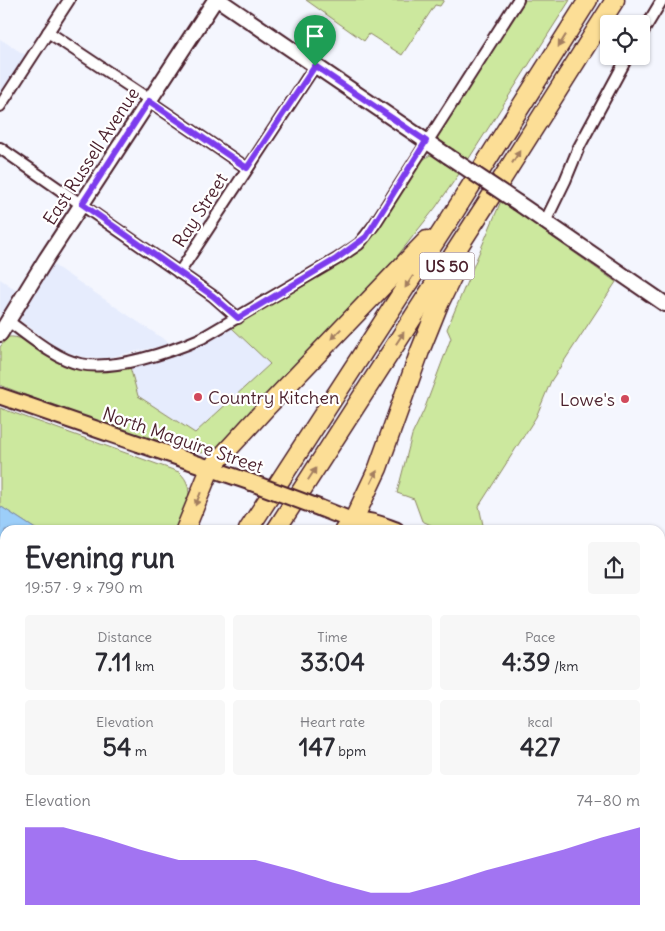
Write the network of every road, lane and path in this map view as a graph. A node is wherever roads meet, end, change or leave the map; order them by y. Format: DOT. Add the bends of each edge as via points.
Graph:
graph roads {
  1 [pos="69,0"];
  2 [pos="215,0"];
  3 [pos="220,0"];
  4 [pos="518,0"];
  5 [pos="588,0"];
  6 [pos="615,0"];
  7 [pos="662,0"];
  8 [pos="650,20"];
  9 [pos="48,32"];
  10 [pos="623,65"];
  11 [pos="315,66"];
  12 [pos="150,100"];
  13 [pos="0,106"];
  14 [pos="426,141"];
  15 [pos="0,148"];
  16 [pos="247,168"];
  17 [pos="488,201"];
  18 [pos="82,204"];
  19 [pos="455,210"];
  20 [pos="545,222"];
  21 [pos="179,273"];
  22 [pos="665,304"];
  23 [pos="238,318"];
  24 [pos="8,322"];
  25 [pos="0,334"];
  26 [pos="0,396"];
  27 [pos="210,469"];
  28 [pos="188,525"];
  29 [pos="251,525"];
  30 [pos="279,525"];
  31 [pos="351,525"];
  32 [pos="356,525"];
  33 [pos="357,525"];
  34 [pos="382,525"];
  1 -- 9 [label="street"];
  2 -- 12 [label="main road, East Russell Avenue"];
  3 -- 11 [label="main road"];
  4 -- 14 [label="street"];
  5 -- 19 [label="highway, US 50, one-way"];
  17 -- 6 [label="highway, US 50, one-way"];
  7 -- 8 [label="street"];
  9 -- 12 [label="street"];
  9 -- 13 [label="street"];
  10 -- 20 [label="street" via="579,146"];
  11 -- 14 [label="main road"];
  11 -- 16 [label="street, Ray Street"];
  12 -- 16 [label="street"];
  12 -- 18 [label="main road, East Russell Avenue"];
  14 -- 20 [label="main road, bridge"];
  14 -- 23 [label="street" via="366,237 336,259"];
  15 -- 18 [label="street"];
  16 -- 21 [label="street, Ray Street"];
  30 -- 17 [label="highway, US 50, one-way"];
  32 -- 17 [label="highway, one-way" via="439,304"];
  18 -- 21 [label="street"];
  18 -- 24 [label="main road, East Russell Avenue"];
  19 -- 27 [label="highway, one-way"];
  19 -- 29 [label="highway, US 50, one-way"];
  20 -- 22 [label="main road"];
  21 -- 23 [label="street"];
  23 -- 24 [label="street" via="188,344 142,359 105,366 79,364 59,356"];
  24 -- 25 [label="main road, East Russell Avenue"];
  26 -- 27 [label="main road, North Maguire Street"];
  27 -- 28 [label="highway, one-way"];
  27 -- 31 [label="main road, North Maguire Street, bridge" via="320,508"];
  33 -- 34 [label="main road, North Maguire Street" via="363,520"];
}
